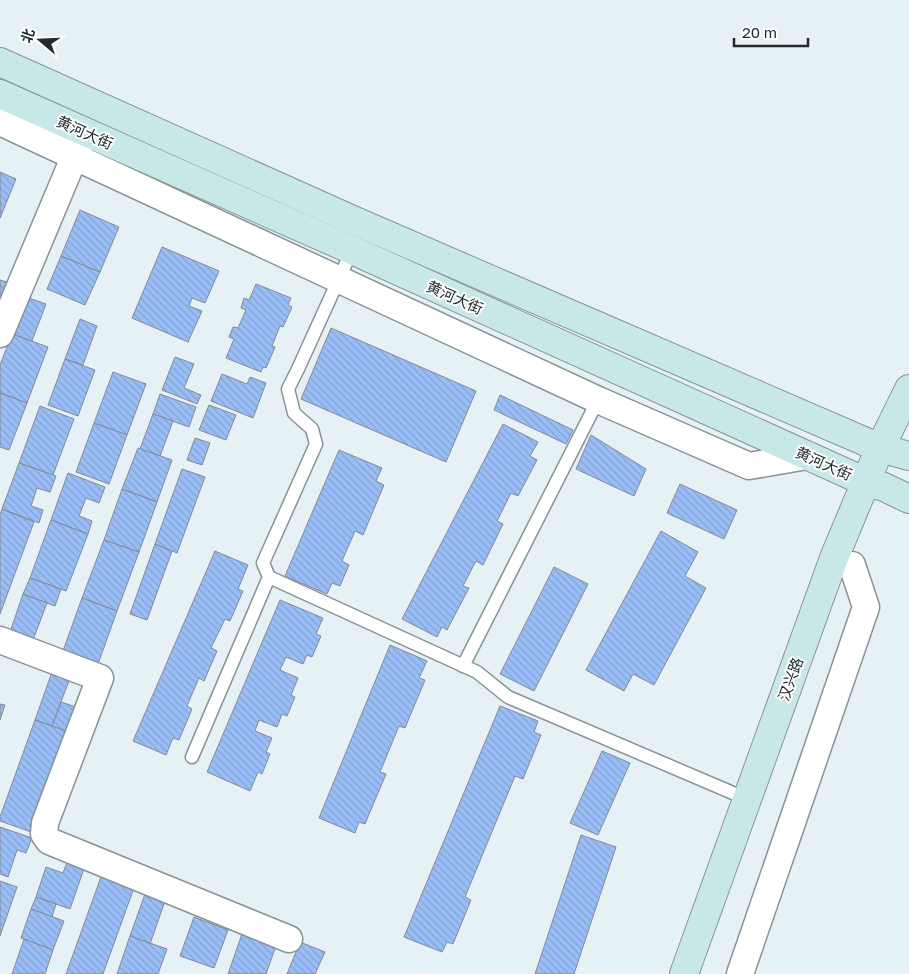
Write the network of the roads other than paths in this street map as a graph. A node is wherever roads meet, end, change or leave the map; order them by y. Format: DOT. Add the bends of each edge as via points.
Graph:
graph roads {
  1 [pos="0,62"];
  2 [pos="0,94"];
  3 [pos="0,122"];
  4 [pos="79,144"];
  5 [pos="352,250"];
  6 [pos="339,279"];
  7 [pos="0,334"];
  8 [pos="909,389"];
  9 [pos="598,400"];
  10 [pos="900,448"];
  11 [pos="806,456"];
  12 [pos="875,485"];
  13 [pos="909,499"];
  14 [pos="852,564"];
  15 [pos="269,577"];
  16 [pos="0,640"];
  17 [pos="463,666"];
  18 [pos="192,758"];
  19 [pos="747,799"];
  20 [pos="289,939"];
  21 [pos="684,974"];
  22 [pos="704,974"];
  23 [pos="740,974"];
  1 -- 10 [label="main road, 黄河大街" via="355,221"];
  2 -- 4 [label="main road, 黄河大街"];
  3 -- 4 [label="street"];
  4 -- 5 [label="main road, 黄河大街"];
  4 -- 6 [label="street"];
  4 -- 7 [label="street"];
  5 -- 6 [label="lane"];
  5 -- 11 [label="main road, 黄河大街"];
  6 -- 9 [label="street"];
  6 -- 15 [label="lane" via="288,389 294,413 312,429 316,444 263,563"];
  8 -- 10 [label="main road, 汉兴路"];
  9 -- 11 [label="street" via="748,466"];
  9 -- 17 [label="lane"];
  10 -- 12 [label="main road, 汉兴路"];
  11 -- 12 [label="main road, 黄河大街"];
  12 -- 13 [label="main road, 黄河大街"];
  12 -- 14 [label="main road, 汉兴路"];
  12 -- 19 [label="main road, 汉兴路" via="834,558"];
  14 -- 22 [label="main road, 汉兴路"];
  14 -- 23 [label="street" via="866,607"];
  15 -- 17 [label="lane"];
  15 -- 18 [label="lane"];
  16 -- 20 [label="street" via="100,678 45,824 44,834 50,842"];
  17 -- 19 [label="lane" via="477,672 508,697"];
  19 -- 21 [label="main road, 汉兴路"];
}
